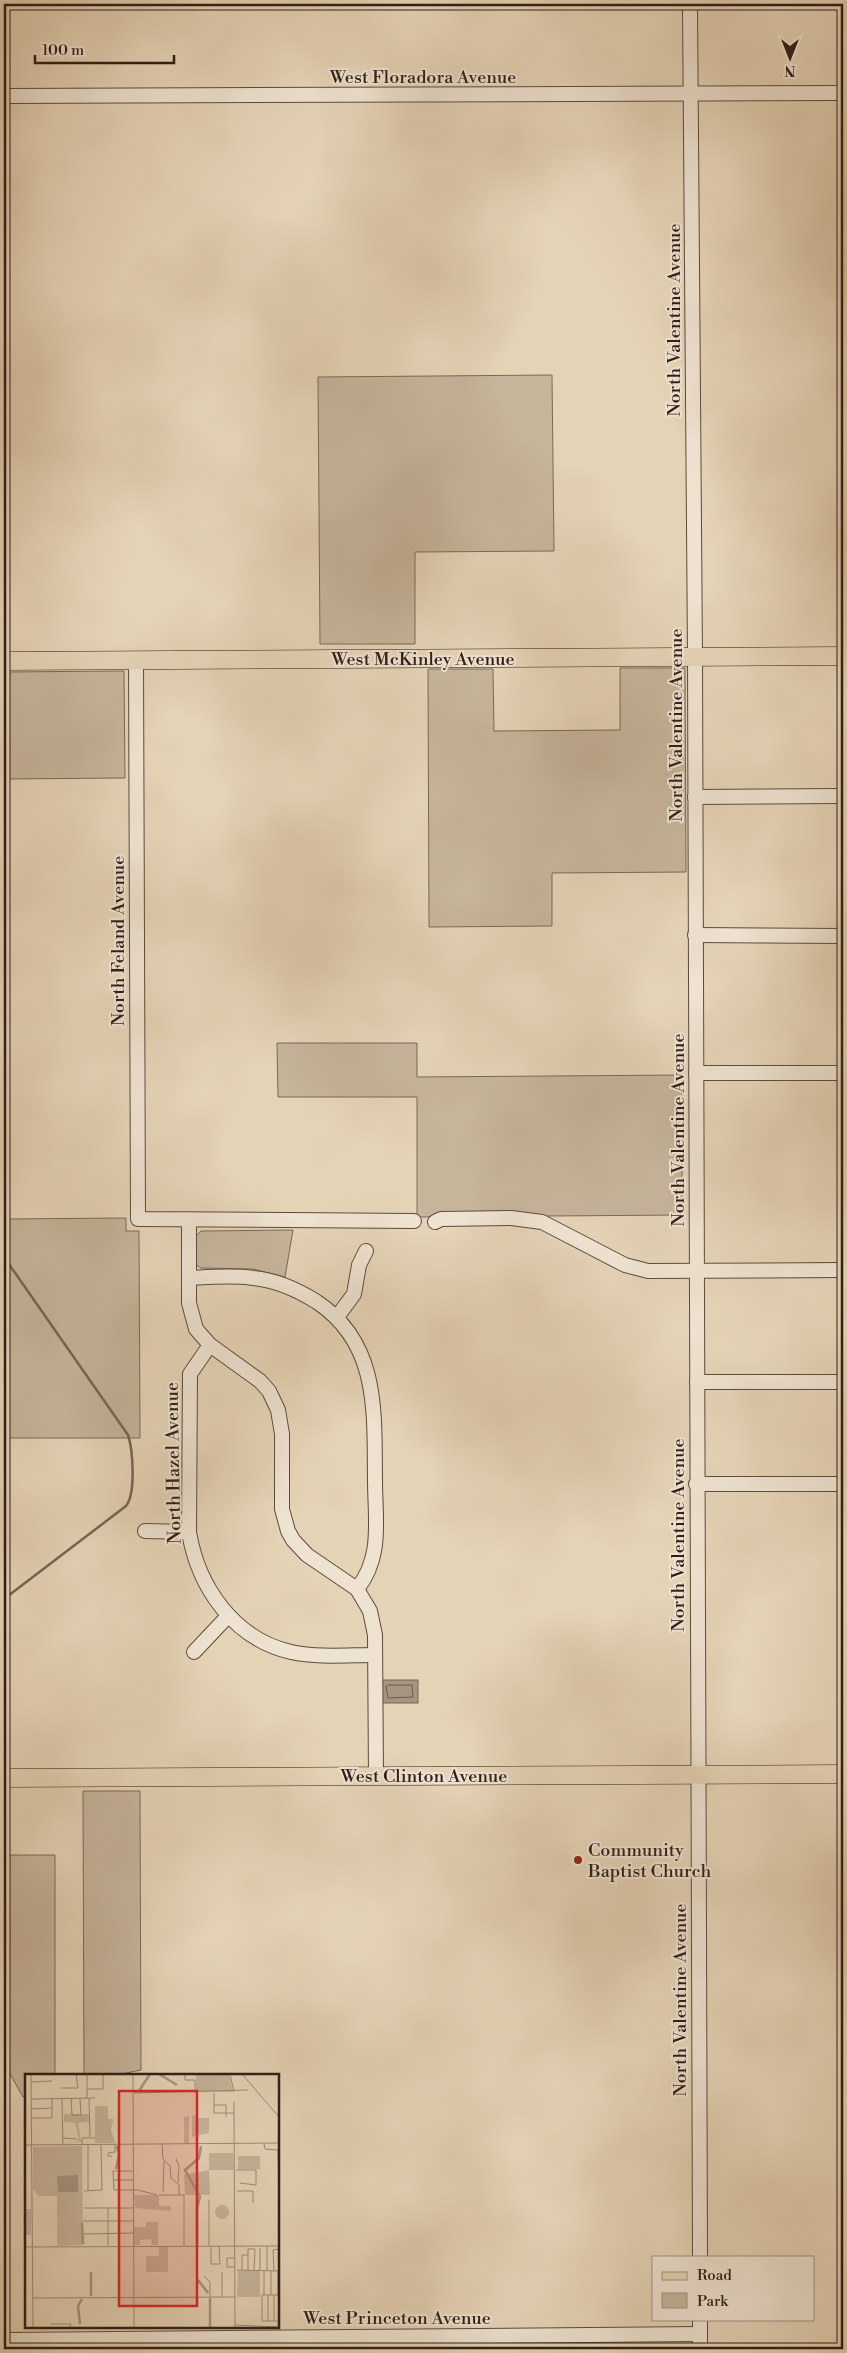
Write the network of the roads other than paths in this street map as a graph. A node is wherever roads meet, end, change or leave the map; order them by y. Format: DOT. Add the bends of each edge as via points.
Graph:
graph roads {
  1 [pos="690,4"];
  2 [pos="843,93"];
  3 [pos="691,95"];
  4 [pos="4,96"];
  5 [pos="695,656"];
  6 [pos="843,656"];
  7 [pos="4,661"];
  8 [pos="136,661"];
  9 [pos="843,796"];
  10 [pos="695,797"];
  11 [pos="695,935"];
  12 [pos="843,936"];
  13 [pos="696,1073"];
  14 [pos="843,1073"];
  15 [pos="189,1221"];
  16 [pos="414,1221"];
  17 [pos="434,1222"];
  18 [pos="366,1250"];
  19 [pos="843,1270"];
  20 [pos="697,1271"];
  21 [pos="189,1278"];
  22 [pos="337,1317"];
  23 [pos="210,1346"];
  24 [pos="697,1382"];
  25 [pos="843,1382"];
  26 [pos="696,1484"];
  27 [pos="843,1484"];
  28 [pos="145,1531"];
  29 [pos="189,1532"];
  30 [pos="357,1589"];
  31 [pos="228,1616"];
  32 [pos="194,1652"];
  33 [pos="375,1655"];
  34 [pos="843,1774"];
  35 [pos="699,1776"];
  36 [pos="376,1777"];
  37 [pos="4,1778"];
  38 [pos="700,2256"];
  39 [pos="700,2320"];
  40 [pos="700,2334"];
  41 [pos="4,2340"];
  42 [pos="22,2344"];
  43 [pos="700,2349"];
  1 -- 3 [label="street, North Valentine Avenue"];
  2 -- 3 [label="street, West Floradora Avenue"];
  3 -- 4 [label="street, West Floradora Avenue"];
  3 -- 5 [label="street, North Valentine Avenue"];
  5 -- 6 [label="main road, West McKinley Avenue"];
  5 -- 8 [label="main road, West McKinley Avenue"];
  5 -- 10 [label="street, North Valentine Avenue"];
  7 -- 8 [label="main road, West McKinley Avenue"];
  8 -- 15 [label="street, North Feland Avenue" via="139,1220"];
  9 -- 10 [label="street"];
  10 -- 11 [label="street, North Valentine Avenue"];
  11 -- 12 [label="street"];
  11 -- 13 [label="street, North Valentine Avenue"];
  13 -- 14 [label="street"];
  13 -- 20 [label="street, North Valentine Avenue"];
  15 -- 16 [label="street"];
  15 -- 21 [label="street"];
  17 -- 20 [label="street" via="441,1219 503,1218 542,1222 625,1265 648,1271"];
  18 -- 22 [label="street" via="359,1265 354,1294"];
  19 -- 20 [label="street"];
  20 -- 24 [label="street, North Valentine Avenue"];
  21 -- 22 [label="street" via="269,1280 308,1296"];
  21 -- 23 [label="street" via="191,1316 196,1329"];
  22 -- 30 [label="street" via="365,1362 374,1410 375,1547 369,1572"];
  23 -- 29 [label="street, North Hazel Avenue" via="190,1374"];
  23 -- 30 [label="street" via="260,1381 274,1400 282,1434 282,1509 293,1540 307,1555"];
  24 -- 25 [label="street"];
  24 -- 26 [label="street, North Valentine Avenue"];
  26 -- 27 [label="street"];
  26 -- 35 [label="street, North Valentine Avenue"];
  28 -- 29 [label="street"];
  29 -- 31 [label="street, North Hazel Avenue" via="198,1570 207,1589"];
  30 -- 33 [label="street" via="374,1623"];
  31 -- 32 [label="street"];
  31 -- 33 [label="street, North Hazel Avenue" via="261,1640 290,1652 323,1656"];
  33 -- 36 [label="street"];
  34 -- 35 [label="main road, West Clinton Avenue"];
  35 -- 36 [label="main road, West Clinton Avenue"];
  35 -- 38 [label="street, North Valentine Avenue"];
  36 -- 37 [label="main road, West Clinton Avenue"];
  39 -- 40 [label="street"];
  40 -- 42 [label="street, West Princeton Avenue"];
  40 -- 43 [label="street"];
  41 -- 42 [label="street, West Princeton Avenue"];
}
